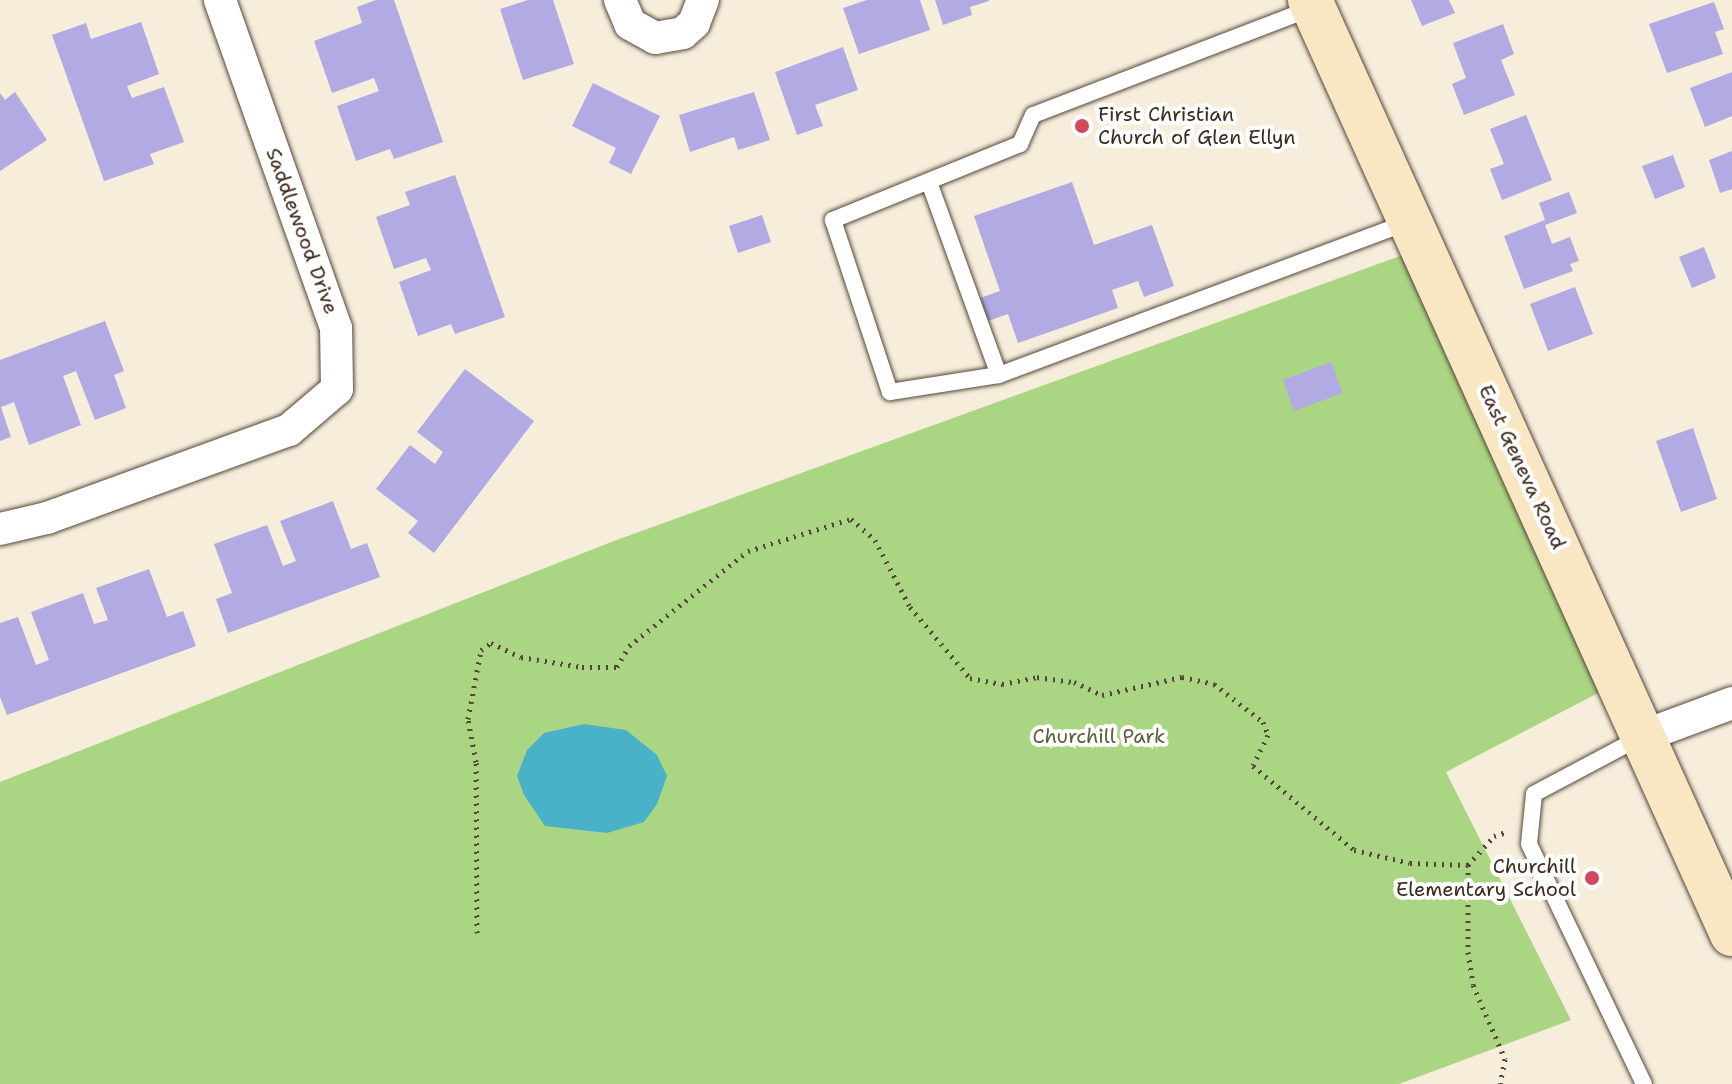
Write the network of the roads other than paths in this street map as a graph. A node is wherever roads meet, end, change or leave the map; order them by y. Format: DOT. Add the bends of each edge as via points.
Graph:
graph roads {
  1 [pos="220,0"];
  2 [pos="620,0"];
  3 [pos="703,0"];
  4 [pos="1311,4"];
  5 [pos="929,182"];
  6 [pos="1410,221"];
  7 [pos="999,375"];
  8 [pos="0,529"];
  9 [pos="1732,703"];
  10 [pos="1646,735"];
  11 [pos="1732,934"];
  12 [pos="1644,1084"];
  1 -- 8 [label="street, Saddlewood Drive" via="336,328 337,389 289,430 47,518"];
  2 -- 3 [label="street" via="630,24 655,38 683,33 694,23"];
  4 -- 5 [label="lane" via="1033,115 1020,144"];
  4 -- 6 [label="main road, East Geneva Road"];
  5 -- 7 [label="lane"];
  5 -- 7 [label="lane" via="833,220 890,392"];
  6 -- 7 [label="lane"];
  6 -- 10 [label="main road, East Geneva Road"];
  9 -- 10 [label="street"];
  10 -- 11 [label="main road, East Geneva Road"];
  10 -- 12 [label="lane" via="1534,794 1529,844"];
}
